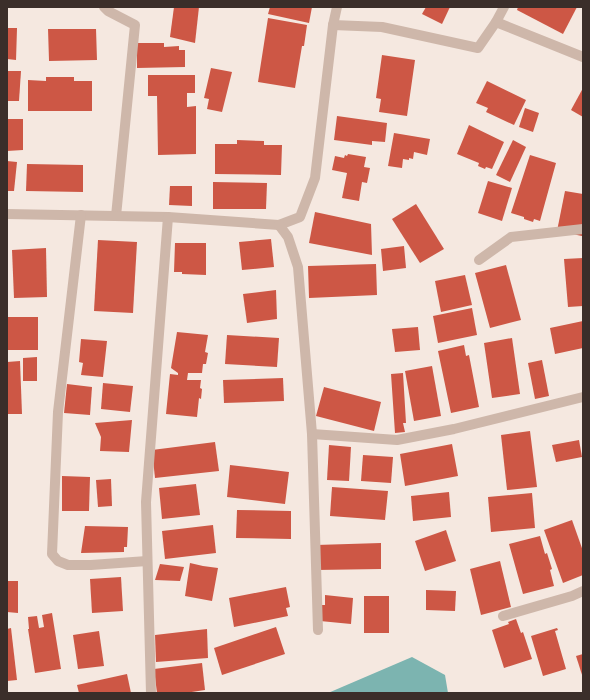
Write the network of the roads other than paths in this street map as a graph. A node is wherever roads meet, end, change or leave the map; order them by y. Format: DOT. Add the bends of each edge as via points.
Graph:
graph roads {
  1 [pos="104,7"];
  2 [pos="336,7"];
  3 [pos="504,7"];
  4 [pos="496,22"];
  5 [pos="333,25"];
  6 [pos="583,57"];
  7 [pos="7,214"];
  8 [pos="81,215"];
  9 [pos="116,216"];
  10 [pos="168,217"];
  11 [pos="279,225"];
  12 [pos="583,229"];
  13 [pos="479,260"];
  14 [pos="583,397"];
  15 [pos="312,434"];
  16 [pos="147,561"];
  17 [pos="583,591"];
  18 [pos="502,616"];
  19 [pos="318,630"];
  20 [pos="151,693"];
  1 -- 9 [label="street" via="108,12 135,25"];
  2 -- 5 [label="street"];
  3 -- 4 [label="street"];
  4 -- 5 [label="street" via="478,48 382,27"];
  4 -- 6 [label="street"];
  5 -- 11 [label="street" via="315,178 300,217"];
  7 -- 8 [label="street"];
  8 -- 9 [label="street"];
  8 -- 16 [label="street" via="58,412 52,554 58,561 68,565"];
  9 -- 10 [label="street"];
  10 -- 11 [label="street"];
  10 -- 16 [label="street" via="146,502"];
  11 -- 15 [label="street" via="288,237 298,267"];
  12 -- 13 [label="street" via="511,237"];
  14 -- 15 [label="street" via="454,429 397,440"];
  15 -- 19 [label="street"];
  16 -- 20 [label="street"];
  17 -- 18 [label="street"];
}
